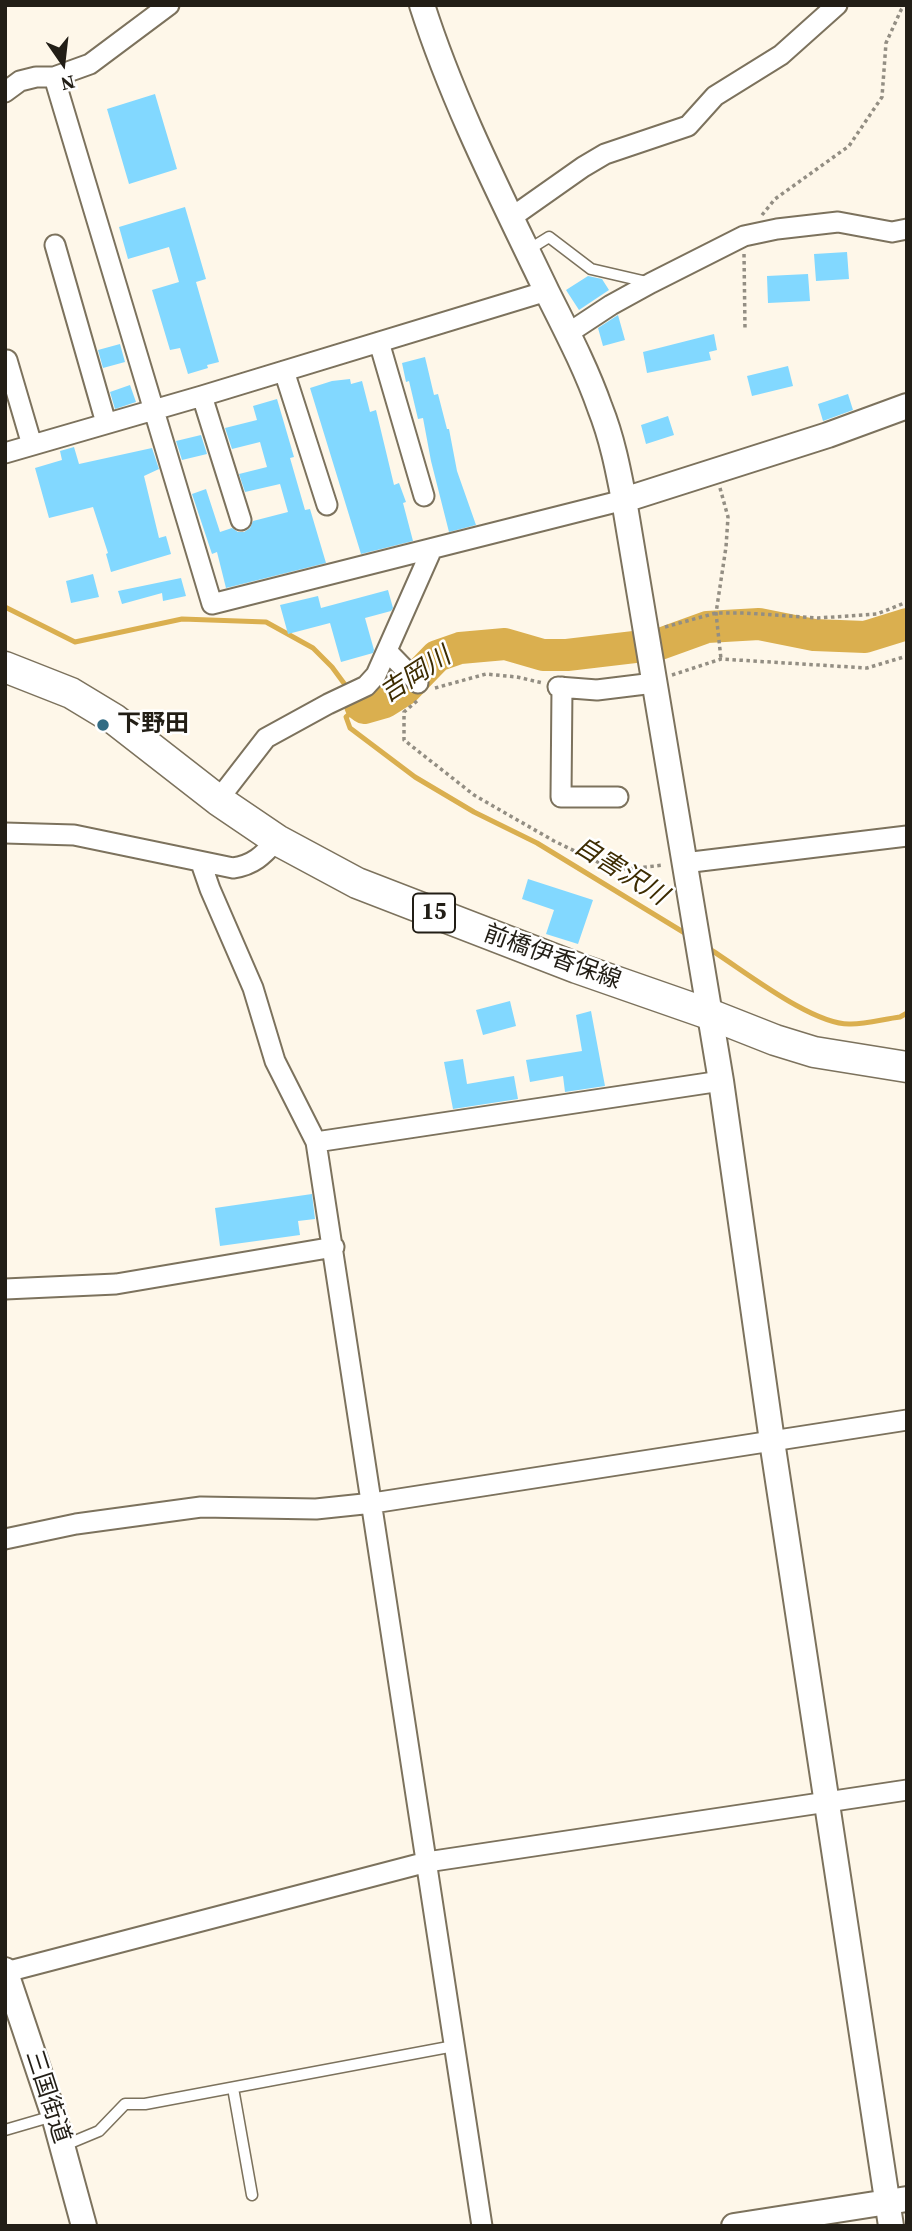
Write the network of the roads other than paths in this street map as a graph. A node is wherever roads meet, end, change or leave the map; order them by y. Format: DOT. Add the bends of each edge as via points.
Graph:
graph roads {
  1 [pos="169,5"];
  2 [pos="422,5"];
  3 [pos="837,5"];
  4 [pos="54,77"];
  5 [pos="5,92"];
  6 [pos="512,218"];
  7 [pos="907,229"];
  8 [pos="55,245"];
  9 [pos="527,251"];
  10 [pos="651,283"];
  11 [pos="547,291"];
  12 [pos="567,334"];
  13 [pos="379,342"];
  14 [pos="8,360"];
  15 [pos="284,371"];
  16 [pos="202,396"];
  17 [pos="907,406"];
  18 [pos="153,410"];
  19 [pos="106,423"];
  20 [pos="33,445"];
  21 [pos="5,453"];
  22 [pos="424,496"];
  23 [pos="624,500"];
  24 [pos="327,505"];
  25 [pos="241,520"];
  26 [pos="432,549"];
  27 [pos="388,652"];
  28 [pos="5,667"];
  29 [pos="653,676"];
  30 [pos="417,681"];
  31 [pos="618,797"];
  32 [pos="218,800"];
  33 [pos="5,833"];
  34 [pos="907,836"];
  35 [pos="277,840"];
  36 [pos="201,863"];
  37 [pos="684,863"];
  38 [pos="709,1014"];
  39 [pos="907,1067"];
  40 [pos="721,1081"];
  41 [pos="316,1142"];
  42 [pos="334,1247"];
  43 [pos="5,1289"];
  44 [pos="907,1420"];
  45 [pos="772,1441"];
  46 [pos="373,1503"];
  47 [pos="5,1539"];
  48 [pos="907,1790"];
  49 [pos="828,1801"];
  50 [pos="428,1862"];
  51 [pos="5,1971"];
  52 [pos="454,2046"];
  53 [pos="233,2088"];
  54 [pos="54,2116"];
  55 [pos="5,2130"];
  56 [pos="62,2146"];
  57 [pos="252,2194"];
  58 [pos="895,2209"];
  59 [pos="84,2226"];
  60 [pos="482,2226"];
  61 [pos="734,2226"];
  1 -- 4 [label="street" via="90,64"];
  2 -- 6 [label="street" via="464,115"];
  3 -- 6 [label="street" via="781,55 715,96 688,126 605,154"];
  4 -- 5 [label="street" via="20,81"];
  4 -- 18 [label="street"];
  6 -- 9 [label="street"];
  7 -- 10 [label="street" via="892,232 838,222 777,229 744,236"];
  8 -- 19 [label="street"];
  9 -- 10 [label="lane" via="549,237 592,269"];
  9 -- 11 [label="street"];
  10 -- 12 [label="street"];
  11 -- 12 [label="street"];
  11 -- 13 [label="street"];
  12 -- 23 [label="street" via="600,407"];
  13 -- 15 [label="street"];
  13 -- 22 [label="street"];
  14 -- 20 [label="street"];
  15 -- 16 [label="street"];
  15 -- 24 [label="street"];
  16 -- 18 [label="street"];
  16 -- 25 [label="street"];
  17 -- 23 [label="street"];
  18 -- 19 [label="street"];
  18 -- 26 [label="street" via="212,604"];
  19 -- 20 [label="street"];
  20 -- 21 [label="street"];
  23 -- 26 [label="street"];
  23 -- 29 [label="street"];
  26 -- 27 [label="street"];
  27 -- 30 [label="street"];
  27 -- 32 [label="street" via="366,686 266,738"];
  28 -- 32 [label="main road, 前橋伊香保線 / 15" via="71,693 114,719"];
  29 -- 31 [label="street" via="597,690 560,687 561,797"];
  29 -- 37 [label="street"];
  32 -- 35 [label="main road, 前橋伊香保線 / 15"];
  33 -- 36 [label="street" via="74,835"];
  34 -- 37 [label="street"];
  35 -- 36 [label="street" via="247,866"];
  35 -- 38 [label="main road, 前橋伊香保線 / 15" via="358,883"];
  36 -- 41 [label="street" via="253,988 275,1061"];
  37 -- 38 [label="street"];
  38 -- 39 [label="main road, 前橋伊香保線 / 15" via="814,1052"];
  38 -- 40 [label="street"];
  40 -- 41 [label="street"];
  40 -- 45 [label="street"];
  41 -- 42 [label="street"];
  42 -- 43 [label="street" via="116,1284"];
  42 -- 46 [label="street"];
  44 -- 45 [label="street"];
  45 -- 46 [label="street"];
  45 -- 49 [label="street"];
  46 -- 47 [label="street" via="316,1509 201,1507"];
  46 -- 50 [label="street"];
  48 -- 49 [label="street"];
  49 -- 50 [label="street"];
  49 -- 58 [label="street"];
  50 -- 51 [label="street"];
  50 -- 52 [label="street"];
  51 -- 54 [label="street, 三国街道"];
  52 -- 53 [label="lane"];
  52 -- 60 [label="street"];
  53 -- 56 [label="lane" via="125,2104 99,2130"];
  53 -- 57 [label="lane"];
  54 -- 55 [label="lane"];
  54 -- 56 [label="street, 三国街道"];
  56 -- 59 [label="street, 三国街道"];
  58 -- 61 [label="street"];
}
